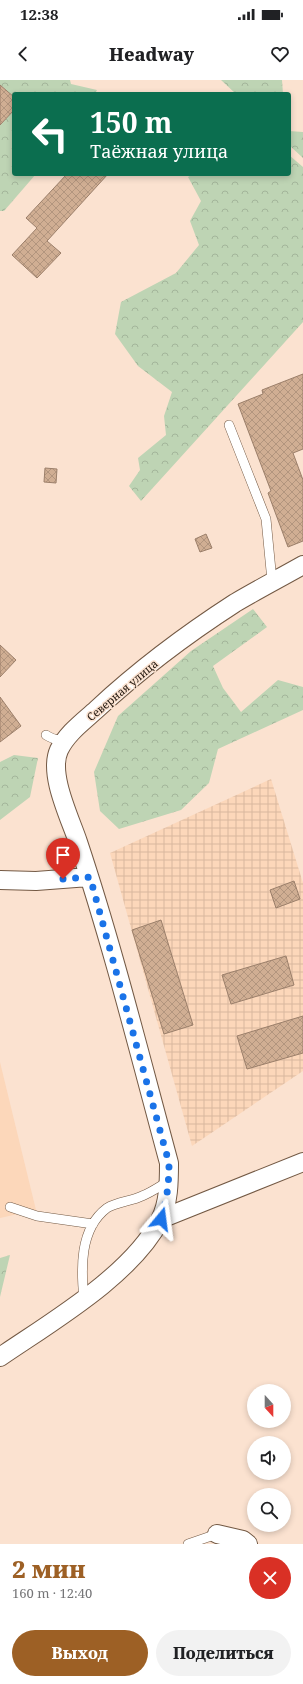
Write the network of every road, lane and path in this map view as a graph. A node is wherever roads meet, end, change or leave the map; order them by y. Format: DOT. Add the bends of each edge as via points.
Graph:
graph roads {
  1 [pos="229,425"];
  2 [pos="303,565"];
  3 [pos="272,581"];
  4 [pos="46,735"];
  5 [pos="68,736"];
  6 [pos="90,877"];
  7 [pos="0,880"];
  8 [pos="303,1162"];
  9 [pos="169,1181"];
  10 [pos="10,1207"];
  11 [pos="161,1219"];
  12 [pos="93,1224"];
  13 [pos="84,1300"];
  14 [pos="0,1357"];
  15 [pos="217,1534"];
  16 [pos="188,1544"];
  17 [pos="248,1544"];
  1 -- 3 [label="lane" via="266,519"];
  2 -- 3 [label="street, Северная улица"];
  3 -- 5 [label="street, Северная улица" via="194,631 118,690"];
  4 -- 5 [label="lane" via="59,740"];
  5 -- 6 [label="street, Северная улица" via="57,758 57,781"];
  6 -- 7 [label="street"];
  6 -- 9 [label="street, Северная улица" via="169,1163"];
  8 -- 11 [label="street"];
  9 -- 11 [label="street, Северная улица"];
  9 -- 12 [label="lane" via="143,1196 108,1208"];
  10 -- 12 [label="lane" via="37,1216"];
  11 -- 13 [label="street, Северная улица" via="143,1246"];
  12 -- 13 [label="lane" via="81,1270"];
  13 -- 14 [label="street, Северная улица"];
  15 -- 16 [label="lane"];
  15 -- 17 [label="street" via="243,1540"];
}
